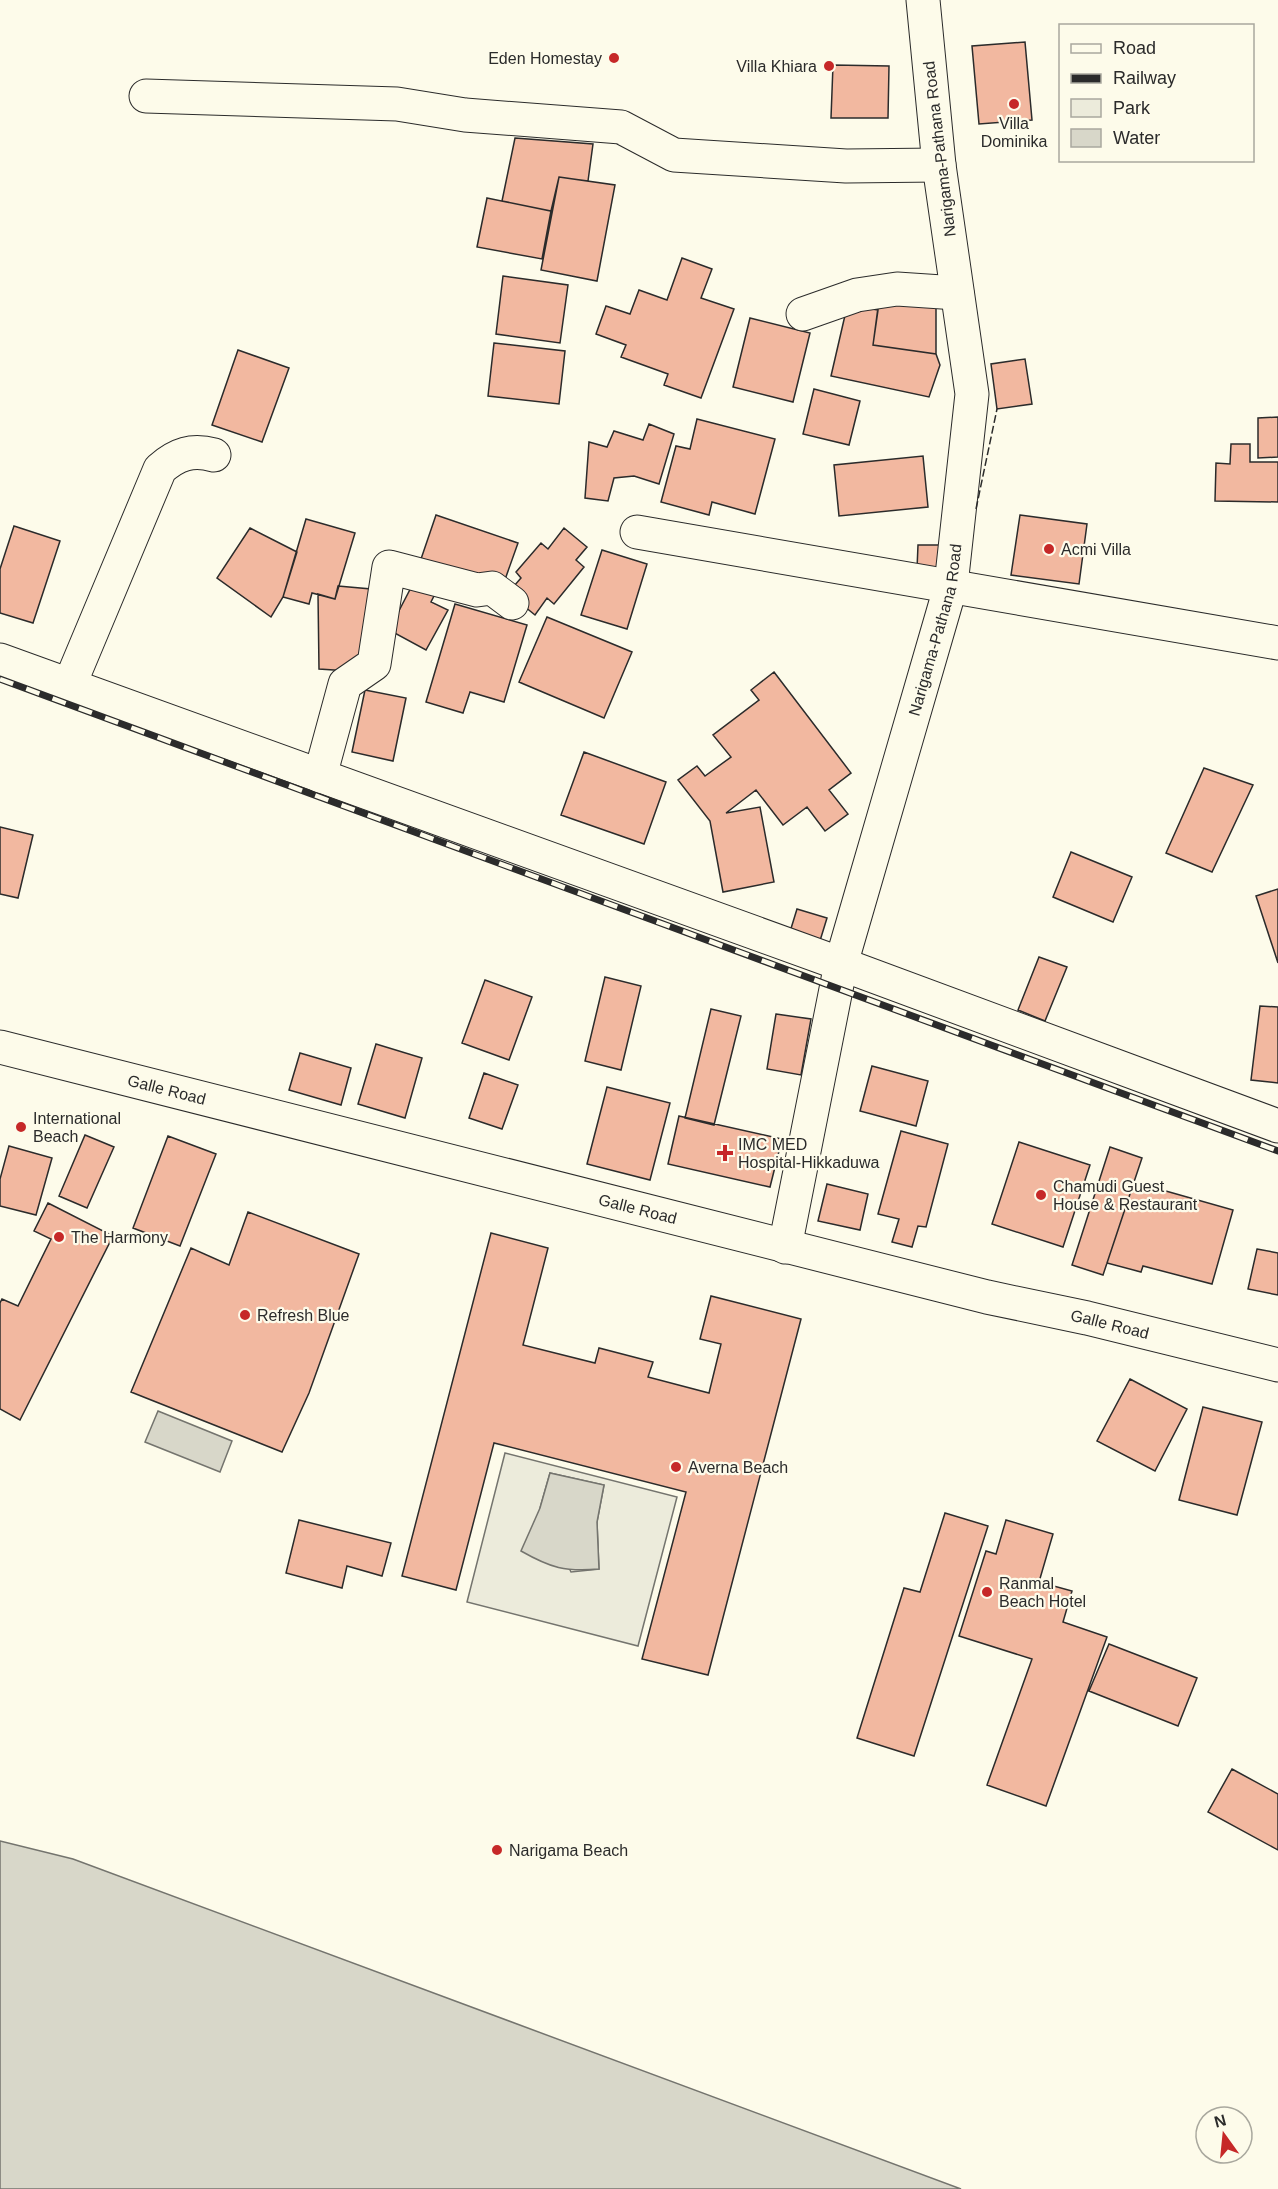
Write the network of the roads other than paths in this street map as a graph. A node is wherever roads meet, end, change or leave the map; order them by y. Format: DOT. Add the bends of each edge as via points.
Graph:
graph roads {
  1 [pos="923,0"];
  2 [pos="146,96"];
  3 [pos="939,165"];
  4 [pos="957,293"];
  5 [pos="803,314"];
  6 [pos="214,455"];
  7 [pos="637,532"];
  8 [pos="951,585"];
  9 [pos="512,603"];
  10 [pos="1278,643"];
  11 [pos="0,660"];
  12 [pos="69,686"];
  13 [pos="320,776"];
  14 [pos="841,964"];
  15 [pos="0,1047"];
  16 [pos="1278,1126"];
  17 [pos="785,1247"];
  18 [pos="1278,1365"];
  1 -- 3 [label="main road, Narigama-Pathana Road"];
  2 -- 3 [label="main road" via="397,104 465,115 621,127 674,155 846,166"];
  3 -- 4 [label="main road, Narigama-Pathana Road"];
  4 -- 5 [label="main road" via="897,289 857,296"];
  4 -- 8 [label="main road, Narigama-Pathana Road" via="972,394"];
  6 -- 12 [label="main road" via="197,450 174,457 160,469"];
  7 -- 8 [label="main road"];
  8 -- 10 [label="main road"];
  8 -- 14 [label="main road, Narigama-Pathana Road"];
  9 -- 13 [label="main road" via="492,588 477,590 389,567 374,664 345,684"];
  11 -- 12 [label="main road"];
  12 -- 13 [label="main road"];
  13 -- 14 [label="main road"];
  14 -- 16 [label="main road"];
  14 -- 17 [label="main road, Narigama-Pathana Road"];
  15 -- 17 [label="main road, Galle Road"];
  17 -- 18 [label="main road, Galle Road"];
}
